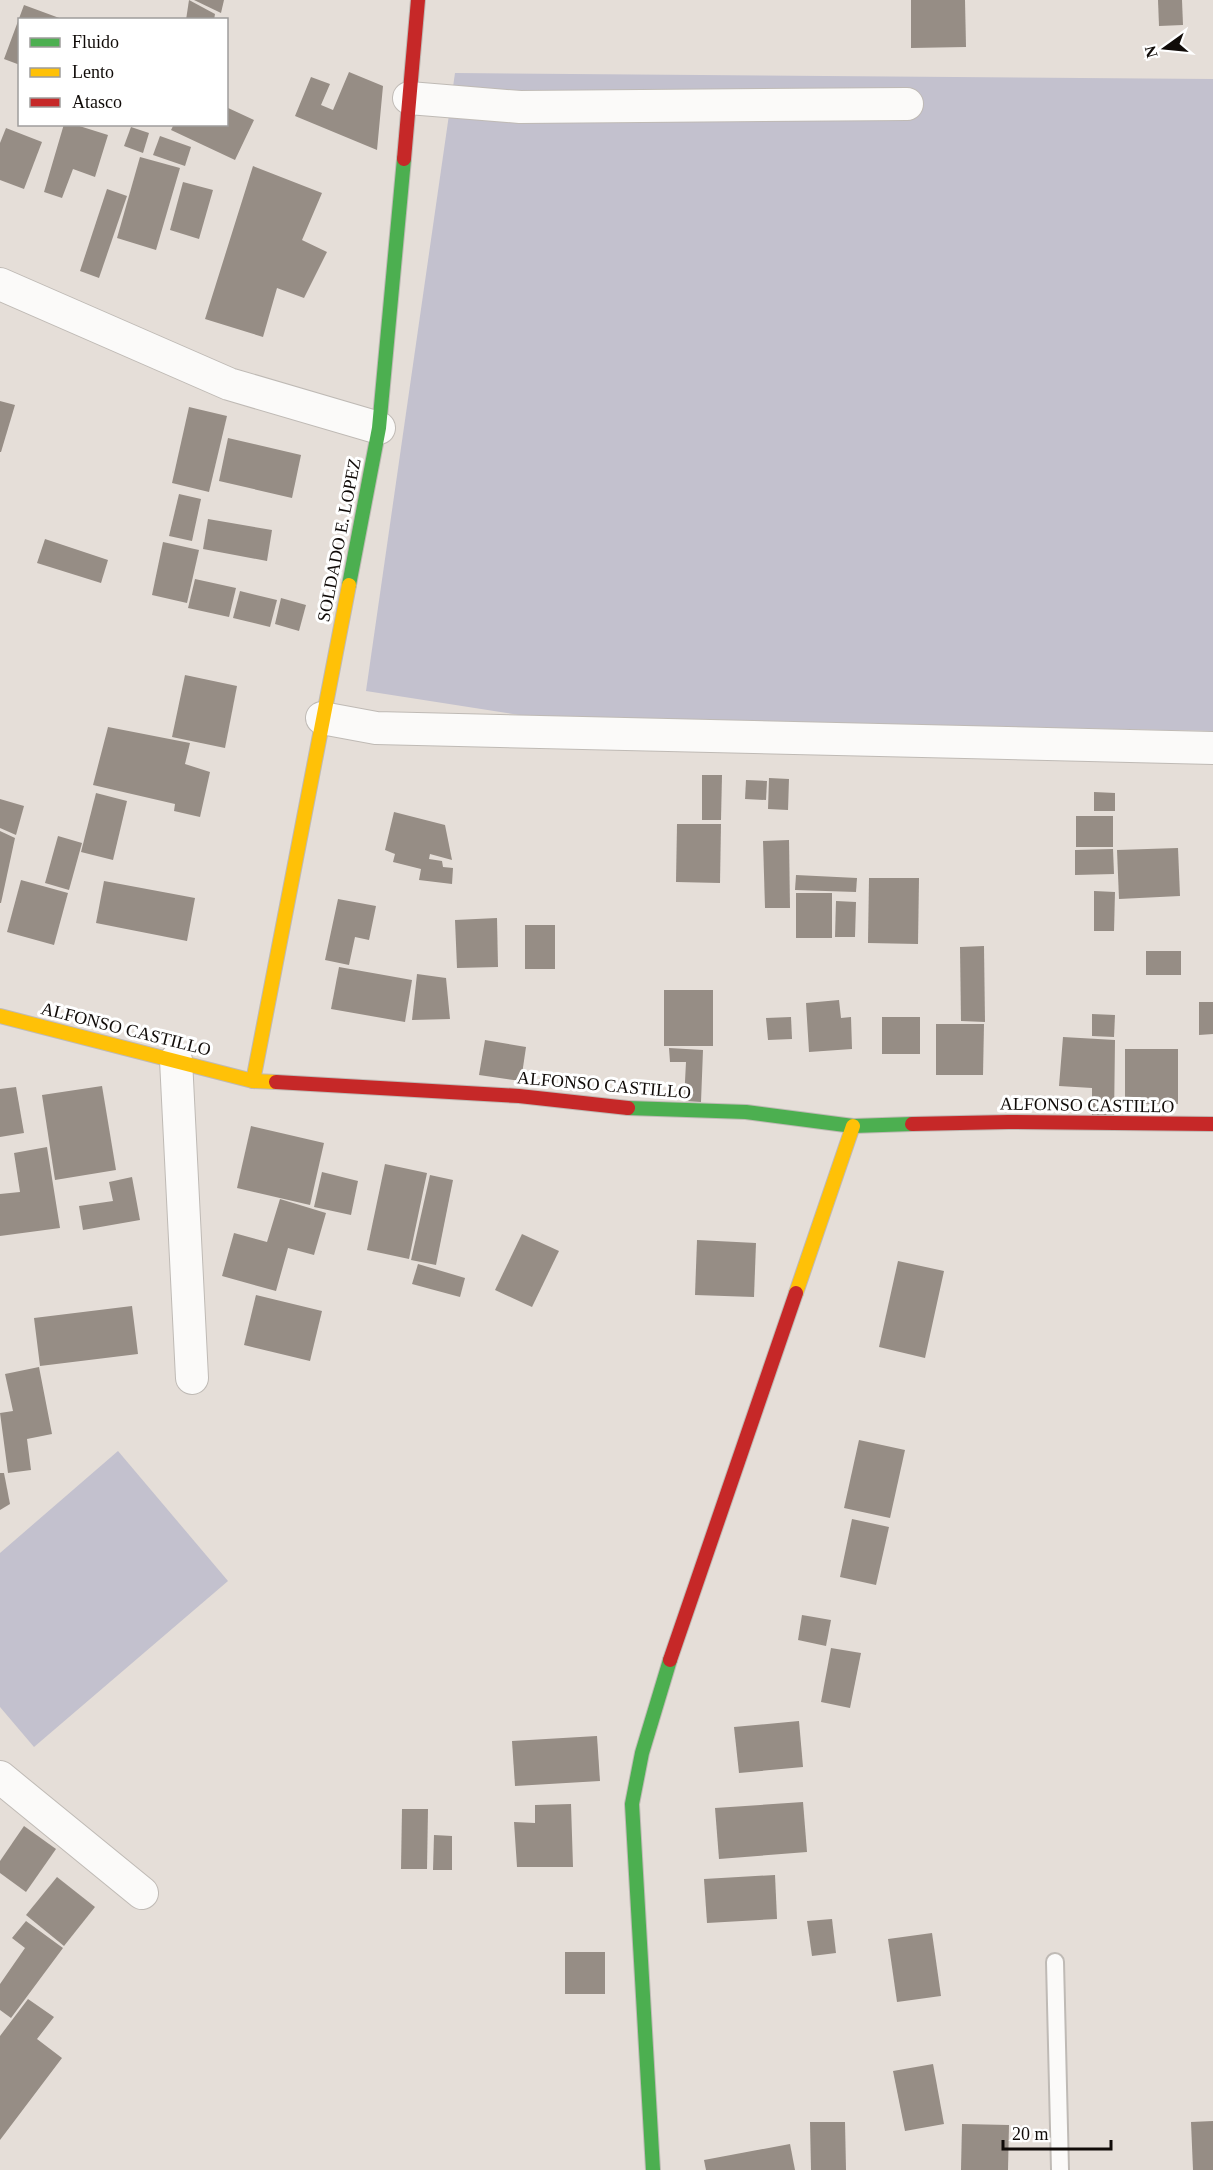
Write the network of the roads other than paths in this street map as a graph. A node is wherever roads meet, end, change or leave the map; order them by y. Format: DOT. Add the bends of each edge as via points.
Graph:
graph roads {
  1 [pos="418,0"];
  2 [pos="409,98"];
  3 [pos="907,104"];
  4 [pos="0,284"];
  5 [pos="379,428"];
  6 [pos="322,718"];
  7 [pos="1213,748"];
  8 [pos="0,1016"];
  9 [pos="176,1060"];
  10 [pos="253,1082"];
  11 [pos="1213,1124"];
  12 [pos="853,1126"];
  13 [pos="192,1378"];
  14 [pos="0,1777"];
  15 [pos="142,1893"];
  16 [pos="1055,1962"];
  17 [pos="653,2170"];
  18 [pos="1060,2170"];
  1 -- 2 [label="street, SOLDADO E. LOPEZ"];
  2 -- 3 [label="street" via="520,107"];
  2 -- 5 [label="street, SOLDADO E. LOPEZ"];
  4 -- 5 [label="street" via="229,384"];
  5 -- 6 [label="street, SOLDADO E. LOPEZ"];
  6 -- 7 [label="street" via="376,728"];
  6 -- 10 [label="street, SOLDADO E. LOPEZ"];
  8 -- 9 [label="street, ALFONSO CASTILLO"];
  9 -- 10 [label="street, ALFONSO CASTILLO"];
  9 -- 13 [label="street"];
  10 -- 12 [label="street, ALFONSO CASTILLO" via="519,1096 625,1108 746,1112"];
  11 -- 12 [label="street, ALFONSO CASTILLO" via="1008,1122"];
  12 -- 17 [label="street" via="660,1690 632,1804"];
  14 -- 15 [label="street"];
  16 -- 18 [label="lane"];
}
